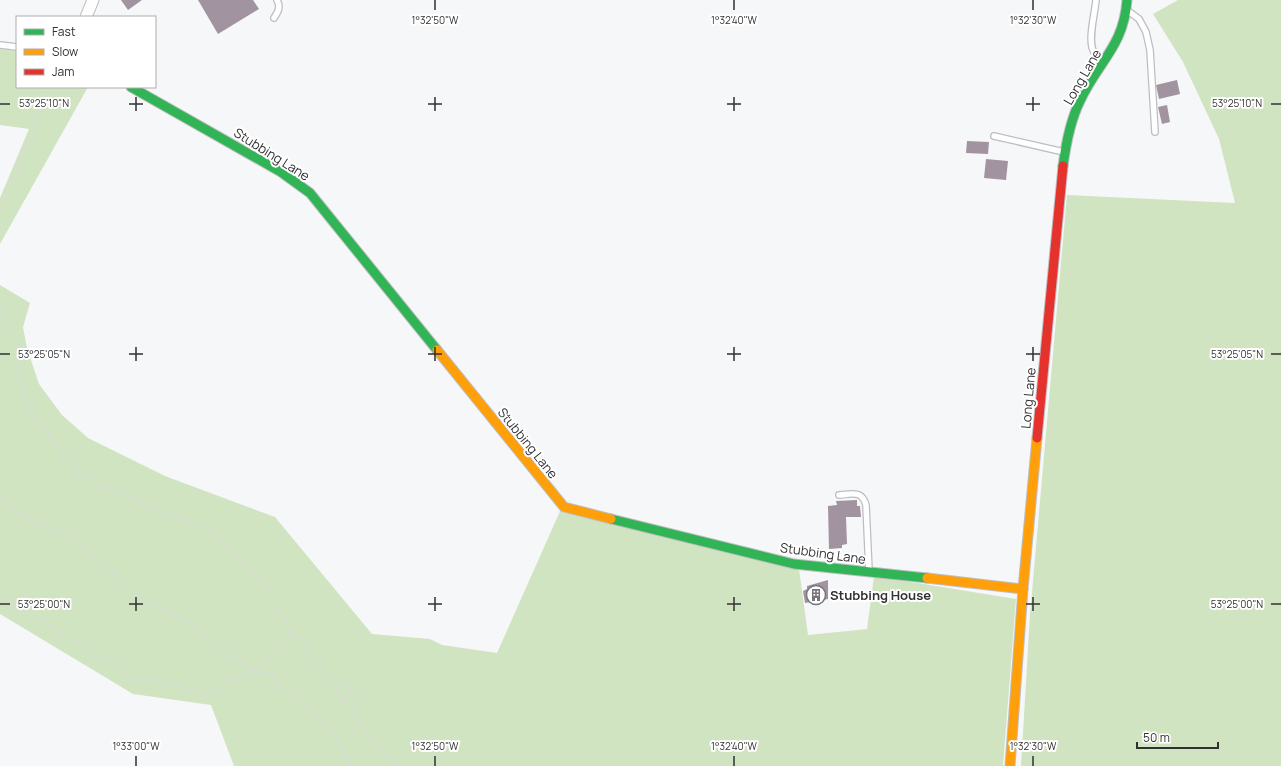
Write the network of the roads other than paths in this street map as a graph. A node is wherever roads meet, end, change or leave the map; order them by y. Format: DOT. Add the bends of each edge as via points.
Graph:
graph roads {
  1 [pos="93,0"];
  2 [pos="277,0"];
  3 [pos="1096,0"];
  4 [pos="1127,0"];
  5 [pos="1128,11"];
  6 [pos="86,16"];
  7 [pos="274,18"];
  8 [pos="0,45"];
  9 [pos="16,47"];
  10 [pos="1105,61"];
  11 [pos="133,88"];
  12 [pos="1155,132"];
  13 [pos="994,136"];
  14 [pos="1065,153"];
  15 [pos="839,495"];
  16 [pos="869,572"];
  17 [pos="1023,589"];
  18 [pos="1010,766"];
  1 -- 6 [label="street"];
  2 -- 7 [label="lane" via="278,11"];
  3 -- 10 [label="lane" via="1091,41 1093,50"];
  4 -- 5 [label="street, Long Lane"];
  5 -- 10 [label="street, Long Lane" via="1118,42"];
  5 -- 12 [label="lane" via="1139,19 1148,38"];
  8 -- 9 [label="lane"];
  10 -- 14 [label="street, Long Lane" via="1080,101"];
  11 -- 16 [label="street, Stubbing Lane" via="281,172 310,194 564,507 794,564"];
  13 -- 14 [label="lane"];
  14 -- 17 [label="street, Long Lane"];
  15 -- 16 [label="lane" via="858,494 866,505"];
  16 -- 17 [label="street, Stubbing Lane"];
  17 -- 18 [label="street, Long Lane"];
}
